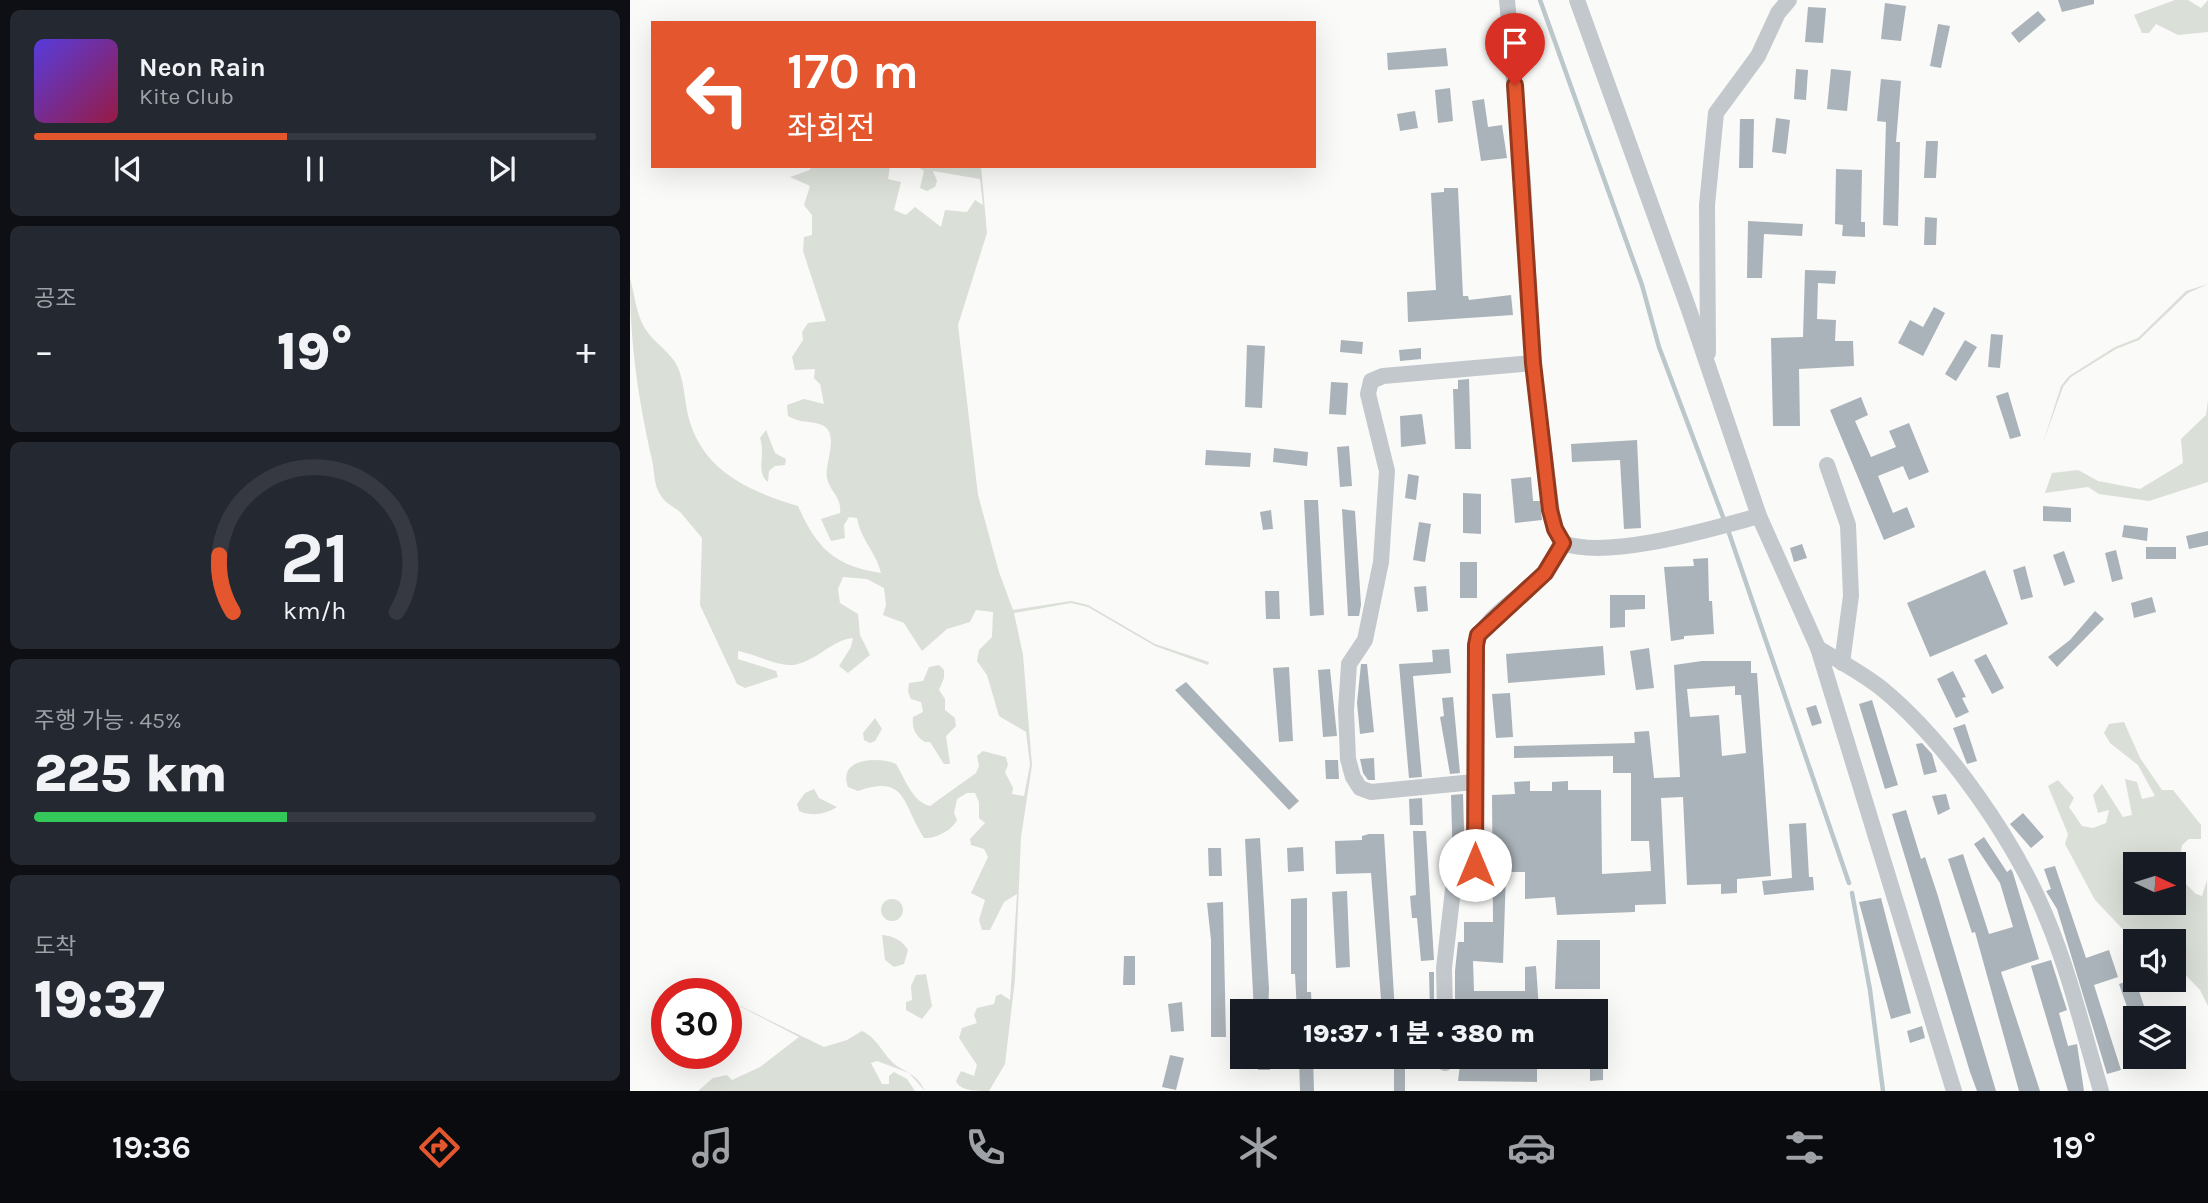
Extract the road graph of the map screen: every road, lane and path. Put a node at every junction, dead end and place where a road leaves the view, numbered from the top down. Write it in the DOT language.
graph roads {
  1 [pos="1507,0"];
  2 [pos="1577,0"];
  3 [pos="1789,0"];
  4 [pos="1533,363"];
  5 [pos="1709,367"];
  6 [pos="1827,465"];
  7 [pos="1759,516"];
  8 [pos="1563,543"];
  9 [pos="1818,648"];
  10 [pos="1842,663"];
  11 [pos="1474,782"];
  12 [pos="1445,999"];
  13 [pos="1954,1091"];
  14 [pos="2101,1091"];
  1 -- 4 [label="street"];
  2 -- 5 [label="street"];
  3 -- 5 [label="street"];
  4 -- 8 [label="street"];
  4 -- 11 [label="street"];
  5 -- 7 [label="street"];
  6 -- 10 [label="street"];
  7 -- 8 [label="street"];
  7 -- 9 [label="street"];
  8 -- 11 [label="street"];
  9 -- 10 [label="street"];
  9 -- 13 [label="street"];
  10 -- 14 [label="street"];
  11 -- 12 [label="street"];
}
